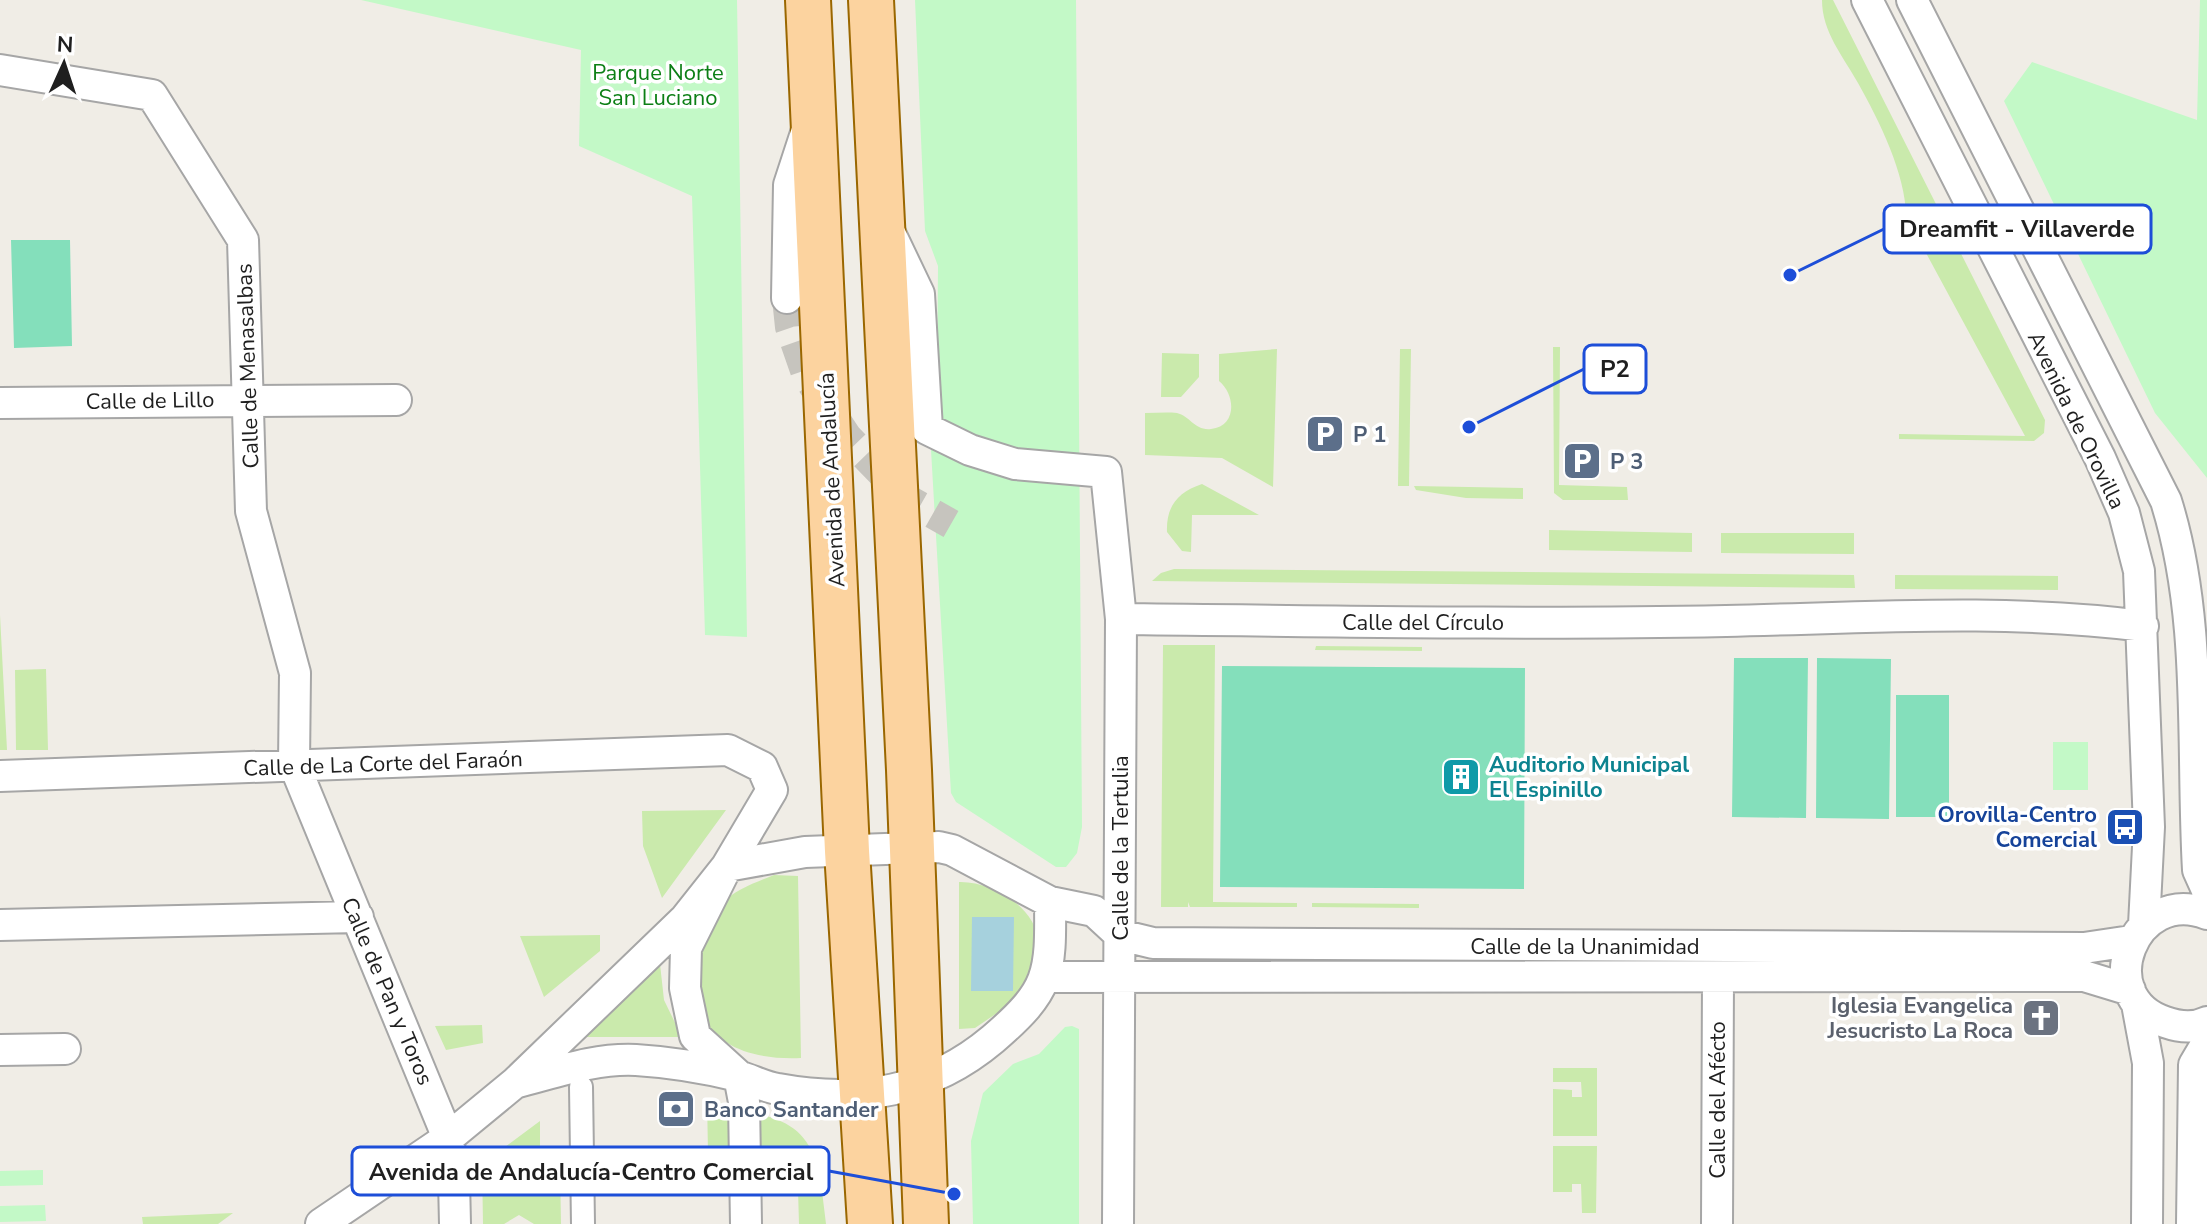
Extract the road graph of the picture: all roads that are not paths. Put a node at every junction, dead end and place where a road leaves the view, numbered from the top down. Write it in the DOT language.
graph roads {
  1 [pos="808,0"];
  2 [pos="871,0"];
  3 [pos="879,0"];
  4 [pos="1867,0"];
  5 [pos="1912,0"];
  6 [pos="875,49"];
  7 [pos="0,70"];
  8 [pos="815,109"];
  9 [pos="883,219"];
  10 [pos="787,298"];
  11 [pos="249,399"];
  12 [pos="396,400"];
  13 [pos="0,403"];
  14 [pos="1288,606"];
  15 [pos="1121,619"];
  16 [pos="1726,621"];
  17 [pos="2143,626"];
  18 [pos="294,764"];
  19 [pos="0,776"];
  20 [pos="912,848"];
  21 [pos="847,851"];
  22 [pos="727,866"];
  23 [pos="2207,890"];
  24 [pos="1050,902"];
  25 [pos="2207,914"];
  26 [pos="358,917"];
  27 [pos="0,925"];
  28 [pos="2138,933"];
  29 [pos="1120,935"];
  30 [pos="1047,977"];
  31 [pos="1119,977"];
  32 [pos="1718,977"];
  33 [pos="2134,997"];
  34 [pos="2207,1022"];
  35 [pos="2207,1043"];
  36 [pos="65,1049"];
  37 [pos="0,1050"];
  38 [pos="739,1076"];
  39 [pos="516,1082"];
  40 [pos="920,1085"];
  41 [pos="581,1087"];
  42 [pos="860,1095"];
  43 [pos="448,1138"];
  44 [pos="321,1224"];
  45 [pos="455,1224"];
  46 [pos="583,1224"];
  47 [pos="746,1224"];
  48 [pos="870,1224"];
  49 [pos="926,1224"];
  50 [pos="1118,1224"];
  51 [pos="1717,1224"];
  52 [pos="2147,1224"];
  53 [pos="2192,1224"];
  1 -- 8 [label="main road, Avenida de Andalucía"];
  2 -- 6 [label="main road"];
  3 -- 6 [label="main road"];
  4 -- 17 [label="street, Avenida de Orovilla"];
  5 -- 23 [label="street, Avenida de Orovilla"];
  6 -- 9 [label="main road"];
  7 -- 11 [label="street, Calle de Menasalbas"];
  8 -- 10 [label="street, Avenida de Andalucía"];
  8 -- 21 [label="main road, Avenida de Andalucía"];
  9 -- 15 [label="street, Calle de la Tertulia"];
  9 -- 20 [label="main road"];
  11 -- 12 [label="street, Calle de Lillo"];
  11 -- 13 [label="street, Calle de Lillo"];
  11 -- 18 [label="street, Calle de Menasalbas"];
  14 -- 16 [label="street, Calle del Círculo"];
  15 -- 16 [label="street, Calle del Círculo"];
  15 -- 29 [label="street, Calle de la Tertulia"];
  16 -- 17 [label="street, Calle del Círculo"];
  17 -- 28 [label="street, Avenida de Orovilla"];
  18 -- 19 [label="street, Calle de La Corte del Faraón"];
  18 -- 22 [label="street, Calle de La Corte del Faraón"];
  18 -- 26 [label="street, Calle de Pan y Toros"];
  20 -- 21 [label="street"];
  20 -- 24 [label="street, Calle de la Unanimidad"];
  20 -- 40 [label="main road"];
  21 -- 22 [label="street"];
  21 -- 42 [label="main road, Avenida de Andalucía"];
  22 -- 38 [label="street"];
  22 -- 39 [label="street"];
  24 -- 29 [label="street, Calle de la Unanimidad"];
  24 -- 30 [label="street"];
  25 -- 28 [label="street, Calle de la Unanimidad"];
  26 -- 27 [label="street"];
  26 -- 43 [label="street, Calle de Pan y Toros"];
  28 -- 29 [label="street, Calle de la Unanimidad"];
  28 -- 33 [label="street, Avenida de Orovilla"];
  29 -- 31 [label="street, Calle de la Tertulia"];
  30 -- 31 [label="street, Calle de la Unanimidad"];
  30 -- 40 [label="street"];
  31 -- 32 [label="street, Calle de la Unanimidad"];
  31 -- 50 [label="street, Calle de la Tertulia"];
  32 -- 33 [label="street, Calle de la Unanimidad"];
  32 -- 51 [label="street, Calle del Afécto"];
  33 -- 34 [label="street, Calle de la Unanimidad"];
  33 -- 52 [label="street"];
  35 -- 53 [label="street"];
  36 -- 37 [label="street"];
  38 -- 39 [label="street"];
  38 -- 42 [label="street"];
  38 -- 47 [label="street"];
  39 -- 43 [label="street"];
  40 -- 42 [label="street"];
  40 -- 49 [label="main road"];
  41 -- 46 [label="street"];
  42 -- 48 [label="main road, Avenida de Andalucía"];
  43 -- 44 [label="street"];
  43 -- 45 [label="street, Calle de Pan y Toros"];
}
